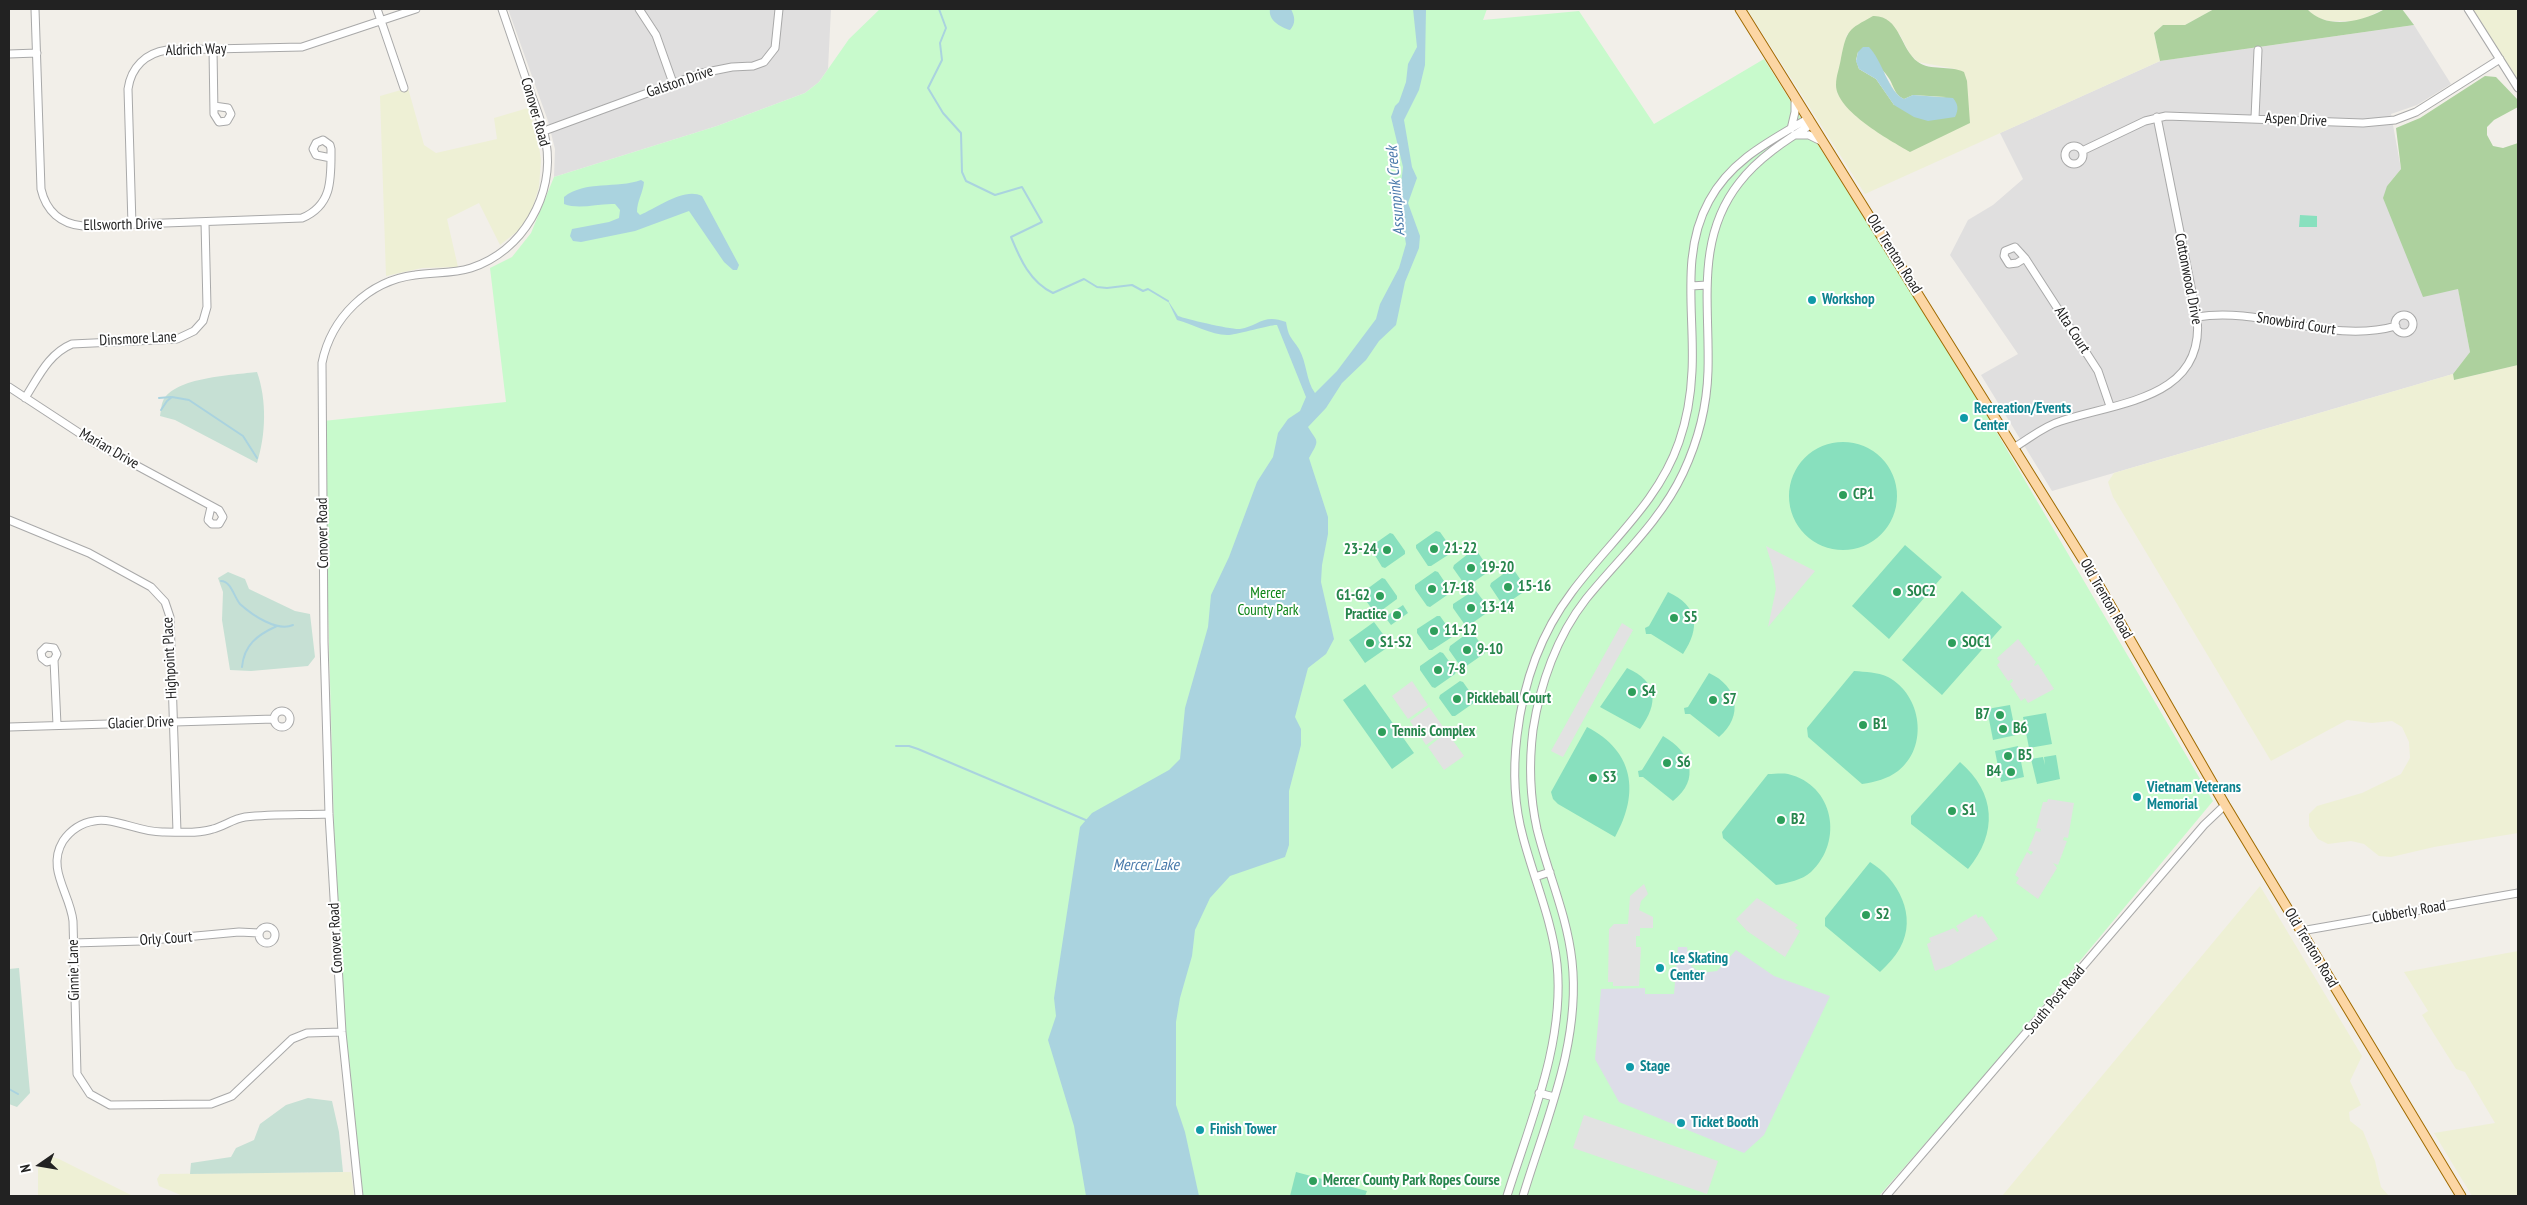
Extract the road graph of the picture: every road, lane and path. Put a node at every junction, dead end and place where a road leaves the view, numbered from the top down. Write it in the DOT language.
graph roads {
  1 [pos="35,9"];
  2 [pos="377,9"];
  3 [pos="416,9"];
  4 [pos="502,9"];
  5 [pos="639,9"];
  6 [pos="779,9"];
  7 [pos="1740,9"];
  8 [pos="2468,9"];
  9 [pos="381,21"];
  10 [pos="213,49"];
  11 [pos="2258,50"];
  12 [pos="37,53"];
  13 [pos="9,54"];
  14 [pos="2500,59"];
  15 [pos="673,83"];
  16 [pos="404,88"];
  17 [pos="2518,88"];
  18 [pos="1795,97"];
  19 [pos="214,106"];
  20 [pos="2157,117"];
  21 [pos="2255,118"];
  22 [pos="1810,121"];
  23 [pos="544,131"];
  24 [pos="1793,132"];
  25 [pos="1824,142"];
  26 [pos="2082,151"];
  27 [pos="331,158"];
  28 [pos="205,222"];
  29 [pos="132,225"];
  30 [pos="2025,258"];
  31 [pos="1691,286"];
  32 [pos="1707,286"];
  33 [pos="2197,317"];
  34 [pos="2396,326"];
  35 [pos="9,387"];
  36 [pos="25,398"];
  37 [pos="2110,406"];
  38 [pos="2015,447"];
  39 [pos="212,506"];
  40 [pos="9,520"];
  41 [pos="54,660"];
  42 [pos="274,719"];
  43 [pos="173,722"];
  44 [pos="57,726"];
  45 [pos="9,727"];
  46 [pos="2225,805"];
  47 [pos="329,814"];
  48 [pos="177,832"];
  49 [pos="1550,872"];
  50 [pos="1535,877"];
  51 [pos="2518,894"];
  52 [pos="2301,931"];
  53 [pos="259,934"];
  54 [pos="73,943"];
  55 [pos="342,1032"];
  56 [pos="1538,1093"];
  57 [pos="1554,1097"];
  58 [pos="359,1196"];
  59 [pos="1507,1196"];
  60 [pos="1524,1196"];
  61 [pos="1886,1196"];
  62 [pos="2462,1196"];
  1 -- 12 [label="street, Ellsworth Drive"];
  2 -- 9 [label="street"];
  3 -- 9 [label="street, Aldrich Way"];
  4 -- 23 [label="street, Conover Road"];
  5 -- 15 [label="street"];
  6 -- 15 [label="street, Galston Drive"];
  7 -- 18 [label="main road, Old Trenton Road"];
  8 -- 14 [label="street"];
  9 -- 10 [label="street, Aldrich Way"];
  9 -- 16 [label="street"];
  10 -- 19 [label="street"];
  10 -- 29 [label="street, Aldrich Way"];
  11 -- 21 [label="street"];
  12 -- 13 [label="street"];
  12 -- 29 [label="street, Ellsworth Drive"];
  14 -- 17 [label="street"];
  14 -- 21 [label="street, Aspen Drive"];
  15 -- 23 [label="street, Galston Drive"];
  18 -- 22 [label="main road, Old Trenton Road"];
  18 -- 24 [label="street"];
  20 -- 21 [label="street, Aspen Drive"];
  20 -- 26 [label="street, Aspen Drive"];
  20 -- 33 [label="street, Cottonwood Drive"];
  22 -- 24 [label="street"];
  22 -- 25 [label="main road, Old Trenton Road"];
  23 -- 47 [label="street, Conover Road"];
  24 -- 25 [label="street"];
  24 -- 31 [label="street"];
  24 -- 32 [label="street"];
  25 -- 38 [label="main road, Old Trenton Road"];
  27 -- 28 [label="street, Ellsworth Drive"];
  28 -- 29 [label="street, Ellsworth Drive"];
  28 -- 36 [label="street, Dinsmore Lane"];
  30 -- 37 [label="street, Alta Court"];
  31 -- 32 [label="street"];
  31 -- 50 [label="street"];
  32 -- 49 [label="street"];
  33 -- 34 [label="street, Snowbird Court"];
  33 -- 37 [label="street, Cottonwood Drive"];
  35 -- 36 [label="street, Marian Drive"];
  36 -- 39 [label="street, Marian Drive"];
  37 -- 38 [label="street, Cottonwood Drive"];
  38 -- 46 [label="main road, Old Trenton Road"];
  40 -- 43 [label="street, Highpoint Place"];
  41 -- 44 [label="street"];
  42 -- 43 [label="street, Glacier Drive"];
  43 -- 44 [label="street, Glacier Drive"];
  43 -- 48 [label="street, Highpoint Place"];
  44 -- 45 [label="street, Glacier Drive"];
  46 -- 52 [label="main road, Old Trenton Road"];
  46 -- 61 [label="street, South Post Road"];
  47 -- 48 [label="street, Ginnie Lane"];
  47 -- 55 [label="street, Conover Road"];
  48 -- 54 [label="street, Ginnie Lane"];
  49 -- 50 [label="street"];
  49 -- 57 [label="street"];
  50 -- 56 [label="street"];
  51 -- 52 [label="street, Cubberly Road"];
  52 -- 62 [label="main road, Old Trenton Road"];
  53 -- 54 [label="street, Orly Court"];
  54 -- 55 [label="street, Ginnie Lane"];
  55 -- 58 [label="street, Conover Road"];
  56 -- 57 [label="street"];
  56 -- 59 [label="street"];
  57 -- 60 [label="street"];
}
